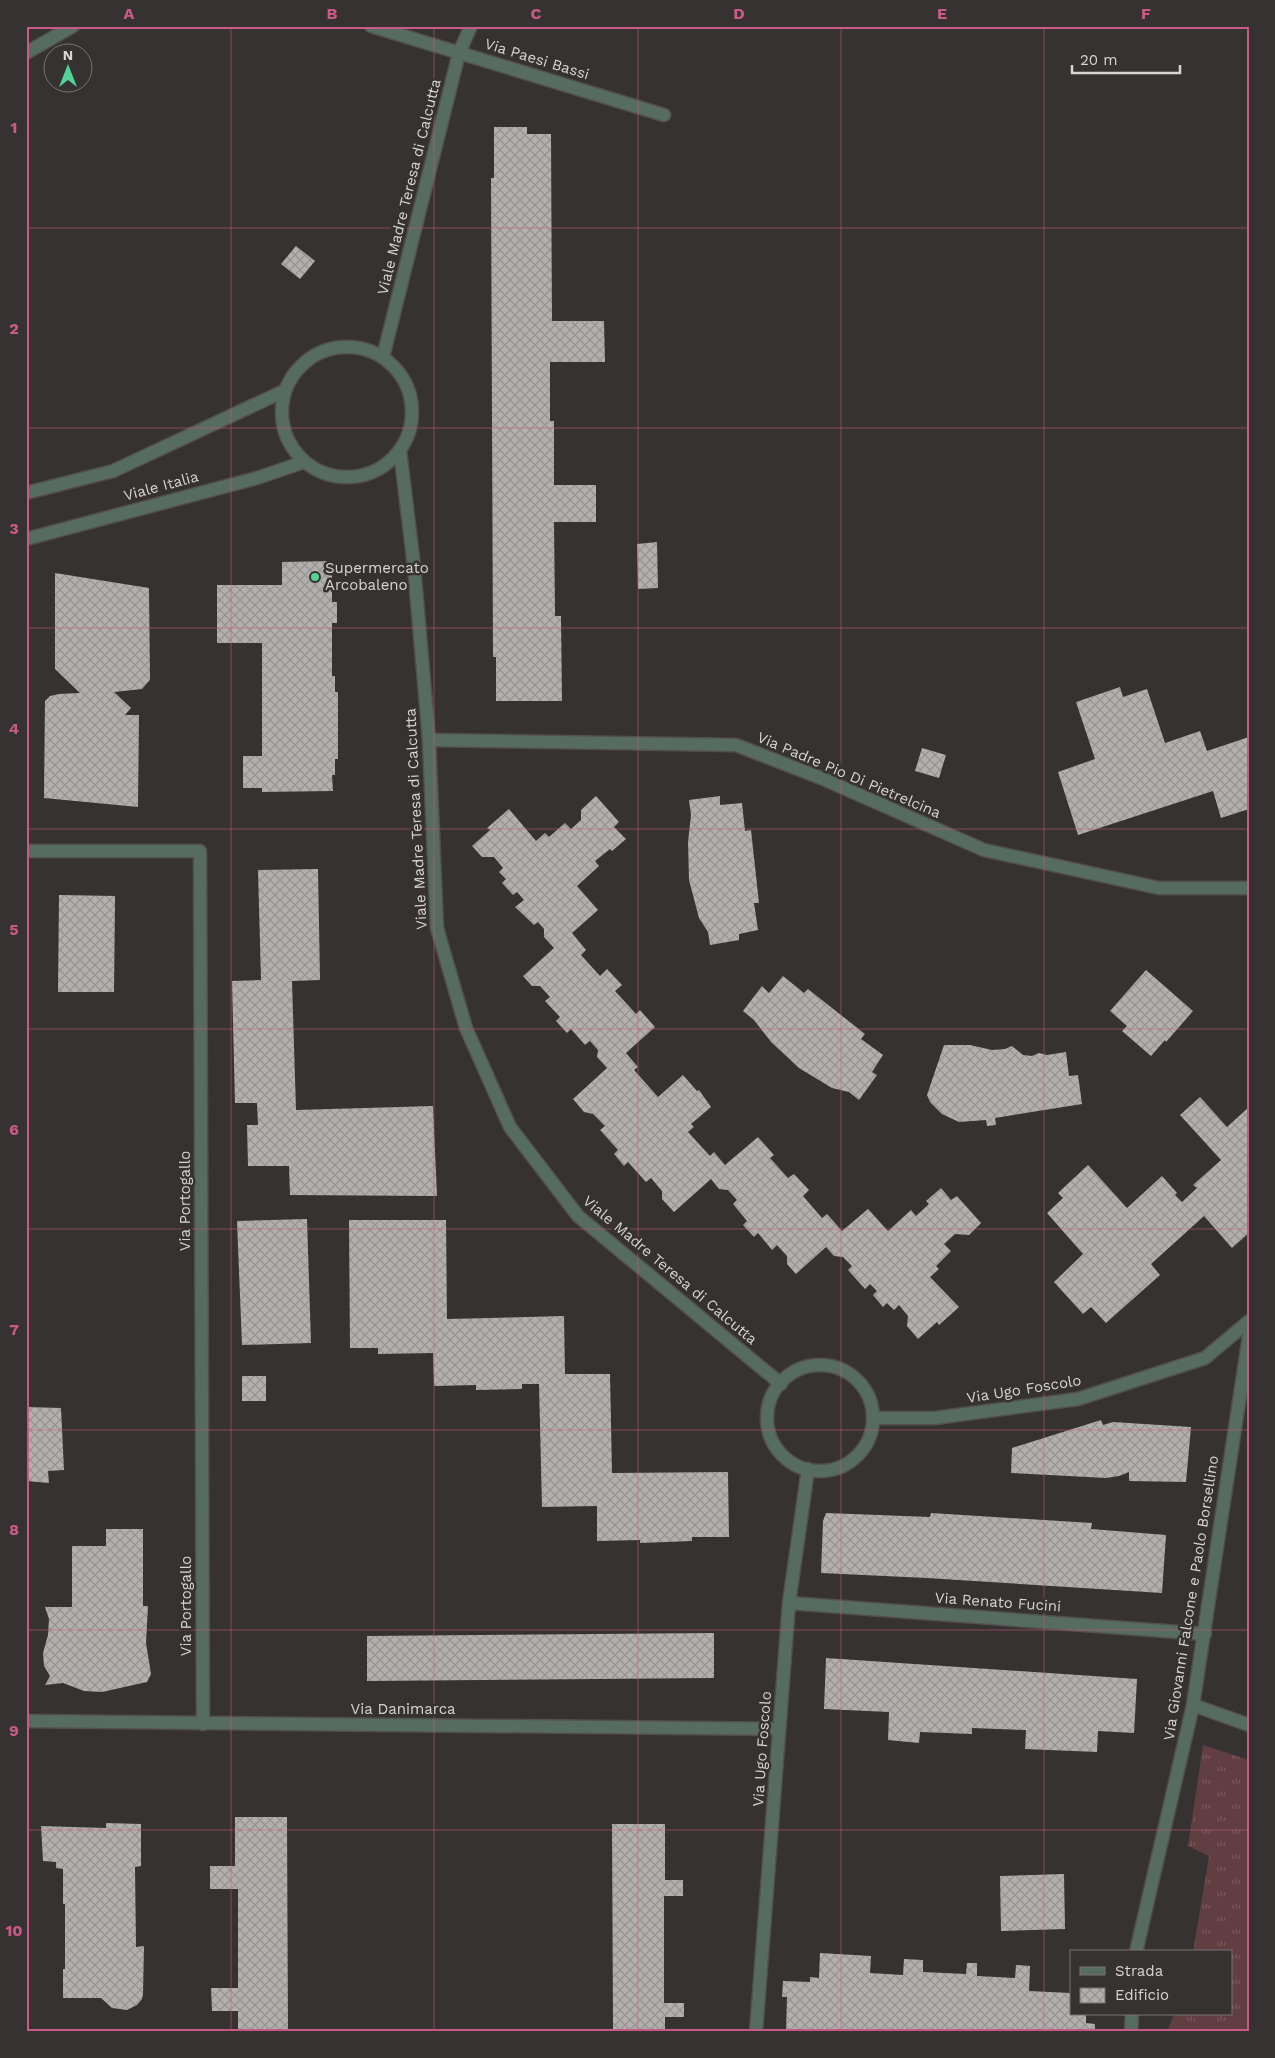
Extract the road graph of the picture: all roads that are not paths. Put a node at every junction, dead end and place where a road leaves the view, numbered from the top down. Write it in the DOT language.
graph roads {
  1 [pos="73,26"];
  2 [pos="371,26"];
  3 [pos="471,26"];
  4 [pos="459,53"];
  5 [pos="26,54"];
  6 [pos="664,115"];
  7 [pos="383,357"];
  8 [pos="284,391"];
  9 [pos="400,451"];
  10 [pos="304,462"];
  11 [pos="26,493"];
  12 [pos="26,539"];
  13 [pos="429,740"];
  14 [pos="26,851"];
  15 [pos="1249,888"];
  16 [pos="1249,1321"];
  17 [pos="1249,1336"];
  18 [pos="781,1384"];
  19 [pos="874,1418"];
  20 [pos="808,1469"];
  21 [pos="789,1603"];
  22 [pos="1205,1634"];
  23 [pos="1193,1705"];
  24 [pos="26,1721"];
  25 [pos="203,1724"];
  26 [pos="1249,1724"];
  27 [pos="779,1728"];
  28 [pos="1136,1950"];
  29 [pos="1132,2016"];
  30 [pos="756,2032"];
  31 [pos="1131,2032"];
  1 -- 5 [label="street"];
  2 -- 4 [label="street, Via Paesi Bassi"];
  3 -- 4 [label="street, Viale Madre Teresa di Calcutta"];
  4 -- 6 [label="street, Via Paesi Bassi"];
  4 -- 7 [label="street, Viale Madre Teresa di Calcutta"];
  7 -- 8 [label="street"];
  7 -- 9 [label="street"];
  8 -- 10 [label="street"];
  8 -- 11 [label="street, Viale Italia"];
  9 -- 10 [label="street"];
  9 -- 13 [label="street, Viale Madre Teresa di Calcutta"];
  10 -- 12 [label="street, Viale Italia"];
  13 -- 15 [label="street, Via Padre Pio Di Pietrelcina"];
  13 -- 18 [label="street, Viale Madre Teresa di Calcutta"];
  14 -- 25 [label="street, Via Portogallo"];
  16 -- 19 [label="street, Via Ugo Foscolo"];
  17 -- 22 [label="street, Via Giovanni Falcone e Paolo Borsellino"];
  18 -- 19 [label="street"];
  18 -- 20 [label="street"];
  19 -- 20 [label="street"];
  20 -- 21 [label="street, Via Ugo Foscolo"];
  21 -- 22 [label="street, Via Renato Fucini"];
  21 -- 27 [label="street, Via Ugo Foscolo"];
  22 -- 23 [label="street, Via Giovanni Falcone e Paolo Borsellino"];
  23 -- 26 [label="street"];
  23 -- 28 [label="street, Via Giovanni Falcone e Paolo Borsellino"];
  24 -- 25 [label="street, Via Danimarca"];
  25 -- 27 [label="street, Via Danimarca"];
  27 -- 30 [label="street, Via Ugo Foscolo"];
  29 -- 31 [label="street"];
}
